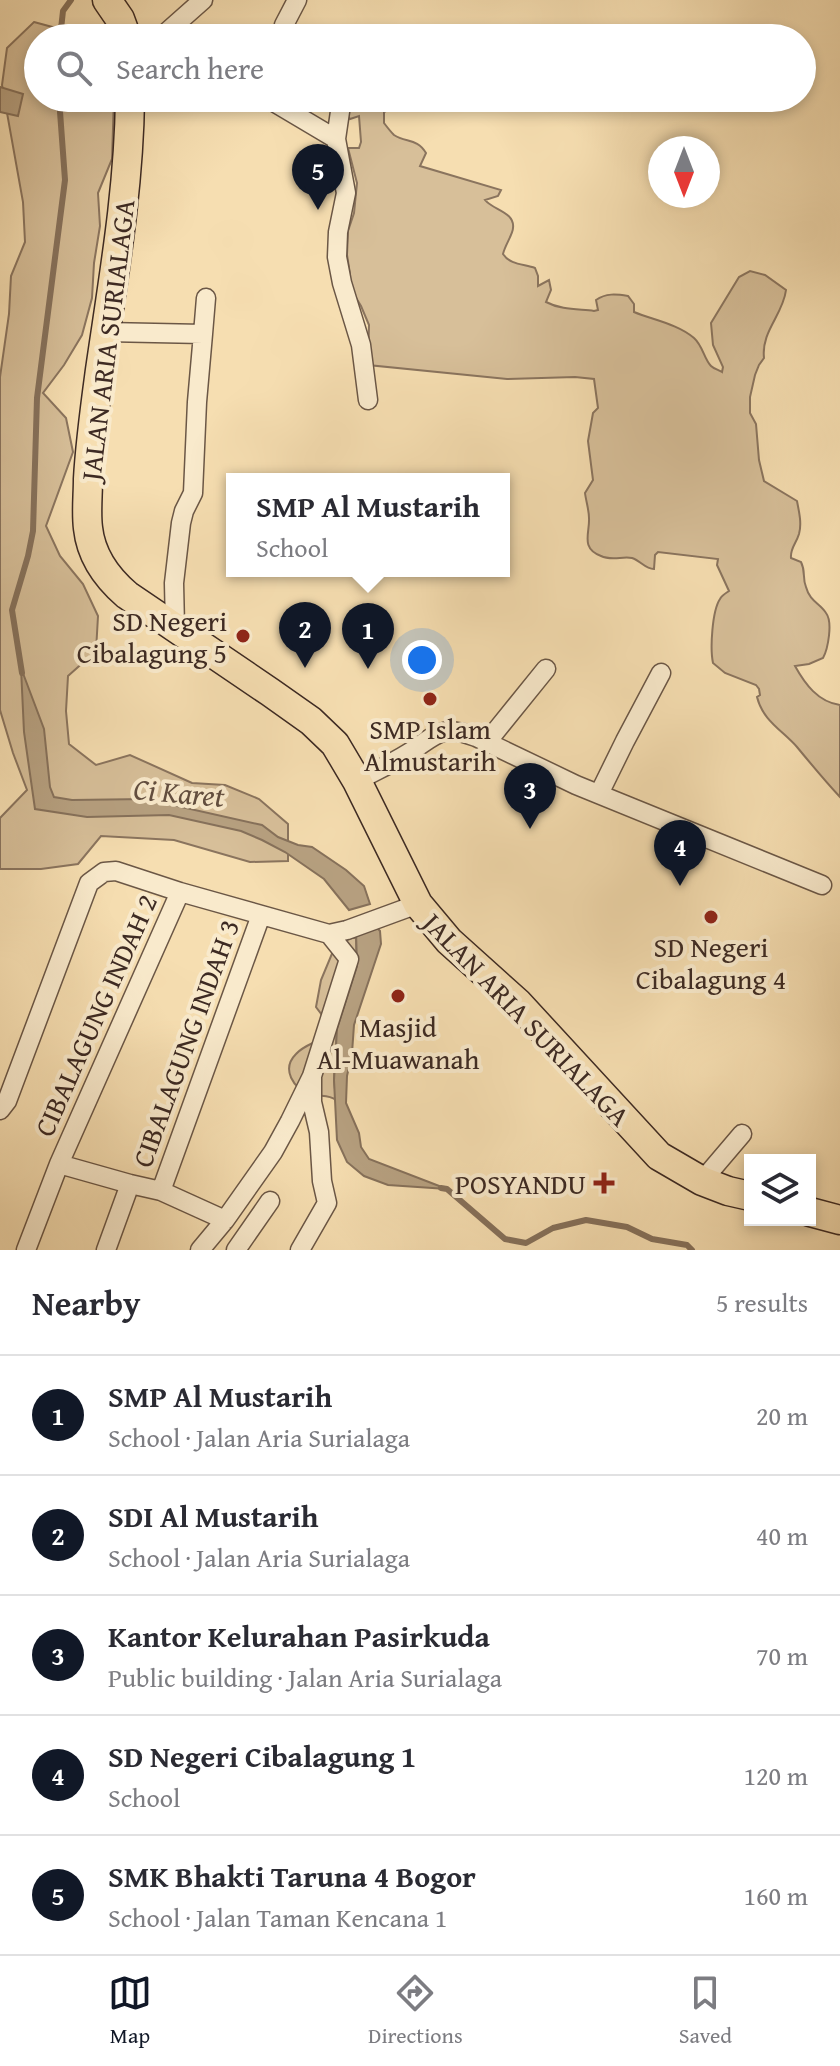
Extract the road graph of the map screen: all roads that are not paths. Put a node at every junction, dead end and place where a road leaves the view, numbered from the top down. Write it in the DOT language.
graph roads {
  1 [pos="107,0"];
  2 [pos="203,0"];
  3 [pos="297,0"];
  4 [pos="122,24"];
  5 [pos="176,24"];
  6 [pos="285,24"];
  7 [pos="129,112"];
  8 [pos="291,112"];
  9 [pos="340,112"];
  10 [pos="336,139"];
  11 [pos="206,298"];
  12 [pos="106,332"];
  13 [pos="203,334"];
  14 [pos="368,400"];
  15 [pos="175,627"];
  16 [pos="546,669"];
  17 [pos="661,673"];
  18 [pos="487,742"];
  19 [pos="357,781"];
  20 [pos="599,794"];
  21 [pos="822,885"];
  22 [pos="180,892"];
  23 [pos="418,904"];
  24 [pos="261,915"];
  25 [pos="338,932"];
  26 [pos="312,1076"];
  27 [pos="0,1110"];
  28 [pos="742,1134"];
  29 [pos="59,1164"];
  30 [pos="702,1181"];
  31 [pos="130,1184"];
  32 [pos="161,1191"];
  33 [pos="744,1195"];
  34 [pos="270,1201"];
  35 [pos="816,1214"];
  36 [pos="225,1220"];
  37 [pos="840,1220"];
  38 [pos="26,1250"];
  39 [pos="106,1250"];
  40 [pos="200,1250"];
  41 [pos="236,1250"];
  42 [pos="300,1250"];
  1 -- 4 [label="main road"];
  2 -- 5 [label="street"];
  3 -- 6 [label="street"];
  7 -- 12 [label="main road, JALAN ARIA SURIALAGA"];
  8 -- 10 [label="street"];
  9 -- 10 [label="street"];
  10 -- 14 [label="street"];
  11 -- 13 [label="street"];
  12 -- 13 [label="street"];
  12 -- 15 [label="main road, JALAN ARIA SURIALAGA"];
  13 -- 15 [label="street"];
  15 -- 19 [label="main road, JALAN ARIA SURIALAGA"];
  16 -- 18 [label="street"];
  17 -- 20 [label="street"];
  18 -- 19 [label="street"];
  18 -- 20 [label="street"];
  19 -- 23 [label="main road, JALAN ARIA SURIALAGA"];
  20 -- 21 [label="street"];
  22 -- 24 [label="street"];
  22 -- 27 [label="street"];
  22 -- 29 [label="street, CIBALAGUNG INDAH 2"];
  23 -- 25 [label="street"];
  23 -- 30 [label="main road, JALAN ARIA SURIALAGA"];
  24 -- 25 [label="street"];
  24 -- 32 [label="street, CIBALAGUNG INDAH 3"];
  25 -- 26 [label="street"];
  26 -- 36 [label="street"];
  26 -- 42 [label="street"];
  28 -- 30 [label="street"];
  29 -- 31 [label="street, CIBALAGUNG INDAH 3"];
  29 -- 38 [label="street, CIBALAGUNG INDAH 2"];
  30 -- 33 [label="main road, JALAN ARIA SURIALAGA"];
  31 -- 32 [label="street, CIBALAGUNG INDAH 3"];
  31 -- 39 [label="street"];
  32 -- 36 [label="street, CIBALAGUNG INDAH 3"];
  34 -- 41 [label="street"];
  35 -- 37 [label="main road"];
  36 -- 40 [label="street"];
}
